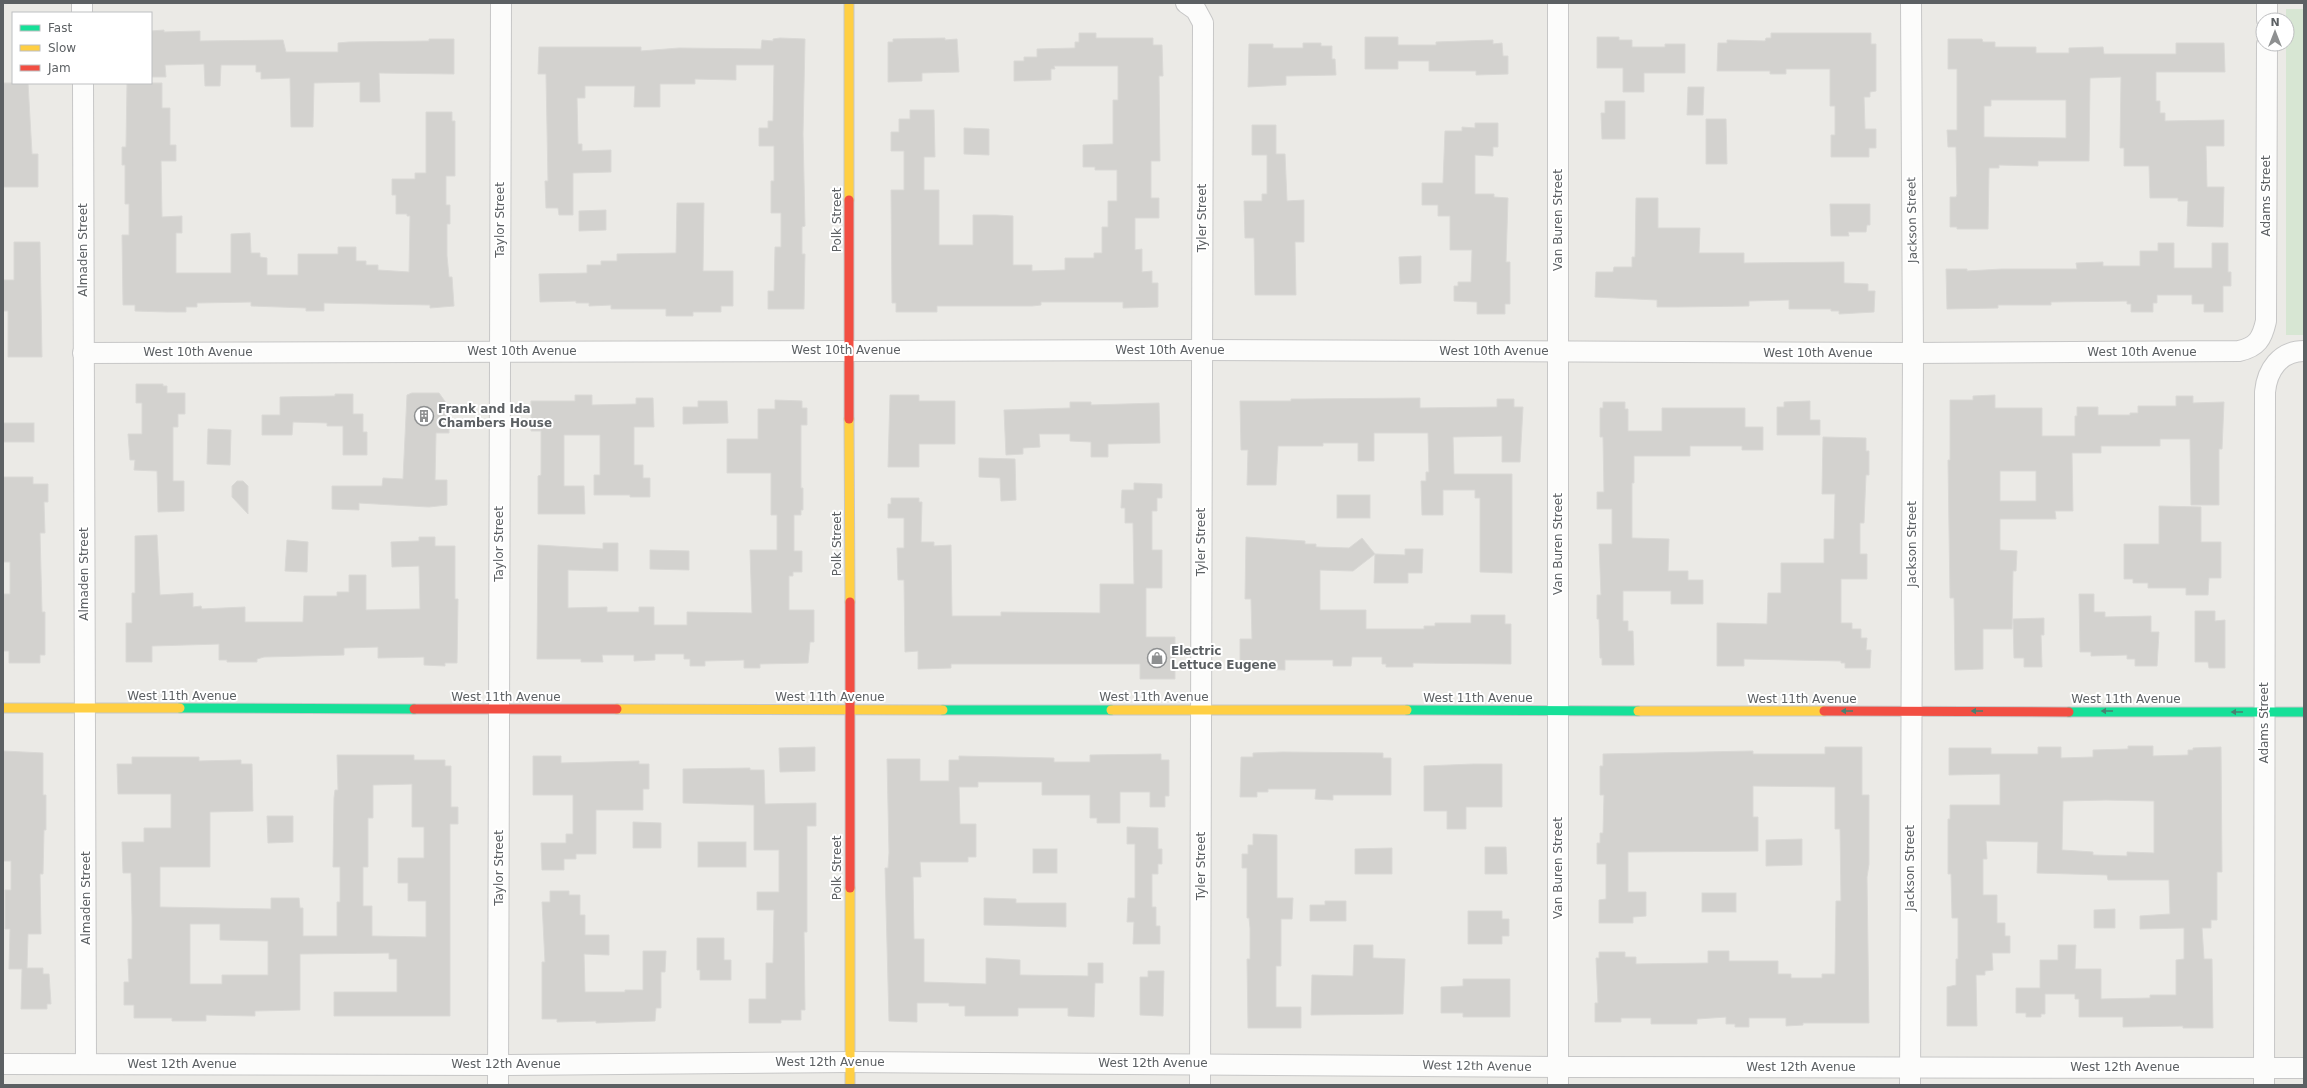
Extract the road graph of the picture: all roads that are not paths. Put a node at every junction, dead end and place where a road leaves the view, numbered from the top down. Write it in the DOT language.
graph roads {
  1 [pos="501,3"];
  2 [pos="849,3"];
  3 [pos="1188,3"];
  4 [pos="1558,3"];
  5 [pos="1911,3"];
  6 [pos="2267,52"];
  7 [pos="82,84"];
  8 [pos="2255,345"];
  9 [pos="849,350"];
  10 [pos="1202,350"];
  11 [pos="500,351"];
  12 [pos="2304,351"];
  13 [pos="1558,352"];
  14 [pos="83,353"];
  15 [pos="1913,353"];
  16 [pos="3,708"];
  17 [pos="85,708"];
  18 [pos="499,708"];
  19 [pos="849,709"];
  20 [pos="1202,710"];
  21 [pos="1557,710"];
  22 [pos="1911,711"];
  23 [pos="2264,712"];
  24 [pos="2304,712"];
  25 [pos="850,1062"];
  26 [pos="1199,1063"];
  27 [pos="3,1064"];
  28 [pos="86,1064"];
  29 [pos="498,1065"];
  30 [pos="2304,1068"];
  31 [pos="1558,1076"];
  32 [pos="1910,1076"];
  33 [pos="2264,1076"];
  34 [pos="498,1085"];
  35 [pos="850,1085"];
  36 [pos="1200,1085"];
  1 -- 11 [label="street, Taylor Street"];
  2 -- 9 [label="main road, Polk Street"];
  3 -- 10 [label="street, Tyler Street"];
  4 -- 13 [label="street, Van Buren Street"];
  5 -- 15 [label="street, Jackson Street"];
  6 -- 8 [label="street, Adams Street"];
  7 -- 14 [label="street, Almaden Street"];
  8 -- 15 [label="street, West 10th Avenue"];
  9 -- 10 [label="street, West 10th Avenue"];
  9 -- 11 [label="street, West 10th Avenue"];
  9 -- 19 [label="main road, Polk Street"];
  10 -- 13 [label="street, West 10th Avenue"];
  10 -- 20 [label="street, Tyler Street"];
  11 -- 14 [label="street, West 10th Avenue"];
  11 -- 18 [label="street, Taylor Street"];
  12 -- 23 [label="street, Adams Street"];
  13 -- 15 [label="street, West 10th Avenue"];
  13 -- 21 [label="street, Van Buren Street"];
  14 -- 17 [label="street, Almaden Street"];
  15 -- 22 [label="street, Jackson Street"];
  16 -- 17 [label="main road, West 11th Avenue"];
  17 -- 18 [label="main road, West 11th Avenue"];
  17 -- 28 [label="street, Almaden Street"];
  18 -- 19 [label="main road, West 11th Avenue"];
  18 -- 29 [label="street, Taylor Street"];
  19 -- 20 [label="main road, West 11th Avenue"];
  19 -- 25 [label="main road, Polk Street"];
  20 -- 21 [label="main road, West 11th Avenue"];
  20 -- 26 [label="street, Tyler Street"];
  22 -- 21 [label="main road, West 11th Avenue, one-way"];
  21 -- 31 [label="street, Van Buren Street"];
  23 -- 22 [label="main road, West 11th Avenue, one-way"];
  22 -- 32 [label="street, Jackson Street"];
  23 -- 24 [label="main road, West 11th Avenue"];
  23 -- 33 [label="street, Adams Street"];
  25 -- 26 [label="street, West 12th Avenue"];
  25 -- 29 [label="street, West 12th Avenue"];
  25 -- 35 [label="main road, Polk Street"];
  26 -- 31 [label="street, West 12th Avenue"];
  26 -- 36 [label="street, Tyler Street"];
  27 -- 28 [label="street, West 12th Avenue"];
  28 -- 29 [label="street, West 12th Avenue"];
  29 -- 34 [label="street, Taylor Street"];
  30 -- 33 [label="street, West 12th Avenue"];
  31 -- 32 [label="street, West 12th Avenue"];
  32 -- 33 [label="street, West 12th Avenue"];
}
